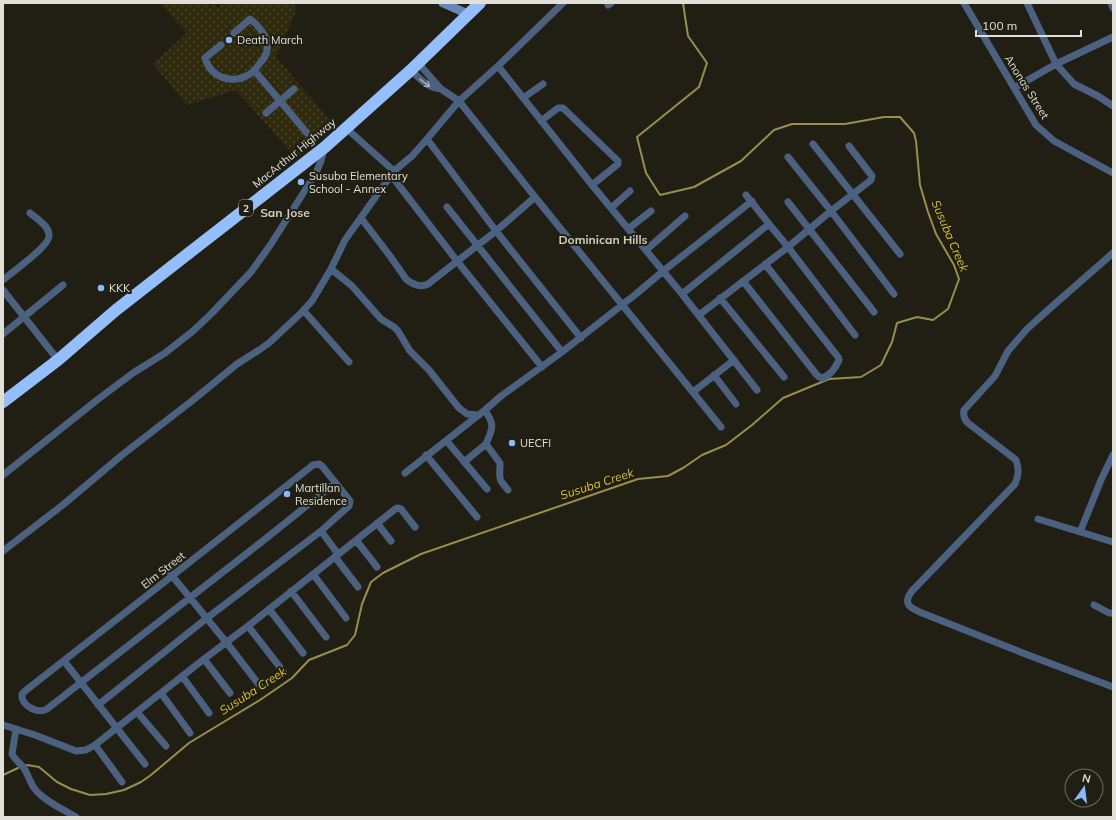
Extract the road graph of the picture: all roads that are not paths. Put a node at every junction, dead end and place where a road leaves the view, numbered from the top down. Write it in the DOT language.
graph roads {
  1 [pos="443,3"];
  2 [pos="480,3"];
  3 [pos="563,3"];
  4 [pos="964,3"];
  5 [pos="1027,3"];
  6 [pos="1111,3"];
  7 [pos="1113,8"];
  8 [pos="468,14"];
  9 [pos="234,33"];
  10 [pos="1113,37"];
  11 [pos="221,45"];
  12 [pos="1056,64"];
  13 [pos="498,66"];
  14 [pos="414,67"];
  15 [pos="254,70"];
  16 [pos="543,84"];
  17 [pos="1014,88"];
  18 [pos="294,89"];
  19 [pos="524,98"];
  20 [pos="280,101"];
  21 [pos="459,101"];
  22 [pos="1113,106"];
  23 [pos="266,113"];
  24 [pos="541,121"];
  25 [pos="346,128"];
  26 [pos="307,133"];
  27 [pos="427,139"];
  28 [pos="813,144"];
  29 [pos="849,146"];
  30 [pos="325,147"];
  31 [pos="788,157"];
  32 [pos="392,173"];
  33 [pos="1113,173"];
  34 [pos="592,185"];
  35 [pos="630,191"];
  36 [pos="853,194"];
  37 [pos="746,195"];
  38 [pos="535,197"];
  39 [pos="752,202"];
  40 [pos="788,202"];
  41 [pos="447,208"];
  42 [pos="611,208"];
  43 [pos="651,211"];
  44 [pos="831,211"];
  45 [pos="30,213"];
  46 [pos="685,216"];
  47 [pos="361,218"];
  48 [pos="769,224"];
  49 [pos="628,229"];
  50 [pos="809,229"];
  51 [pos="496,231"];
  52 [pos="477,245"];
  53 [pos="788,247"];
  54 [pos="646,250"];
  55 [pos="1113,253"];
  56 [pos="900,254"];
  57 [pos="457,261"];
  58 [pos="765,264"];
  59 [pos="331,269"];
  60 [pos="662,272"];
  61 [pos="3,280"];
  62 [pos="743,281"];
  63 [pos="62,285"];
  64 [pos="3,290"];
  65 [pos="682,294"];
  66 [pos="894,294"];
  67 [pos="720,298"];
  68 [pos="622,305"];
  69 [pos="304,311"];
  70 [pos="874,312"];
  71 [pos="699,315"];
  72 [pos="24,316"];
  73 [pos="3,334"];
  74 [pos="855,334"];
  75 [pos="581,338"];
  76 [pos="562,352"];
  77 [pos="58,360"];
  78 [pos="734,360"];
  79 [pos="349,362"];
  80 [pos="542,367"];
  81 [pos="714,375"];
  82 [pos="784,377"];
  83 [pos="757,390"];
  84 [pos="693,392"];
  85 [pos="3,402"];
  86 [pos="736,404"];
  87 [pos="485,410"];
  88 [pos="478,415"];
  89 [pos="721,427"];
  90 [pos="486,444"];
  91 [pos="450,445"];
  92 [pos="426,455"];
  93 [pos="1113,455"];
  94 [pos="464,462"];
  95 [pos="405,473"];
  96 [pos="3,475"];
  97 [pos="335,483"];
  98 [pos="487,489"];
  99 [pos="508,490"];
  100 [pos="477,517"];
  101 [pos="1038,519"];
  102 [pos="378,523"];
  103 [pos="415,527"];
  104 [pos="321,531"];
  105 [pos="1080,532"];
  106 [pos="356,540"];
  107 [pos="391,541"];
  108 [pos="1113,542"];
  109 [pos="3,551"];
  110 [pos="336,555"];
  111 [pos="165,567"];
  112 [pos="377,567"];
  113 [pos="313,574"];
  114 [pos="172,576"];
  115 [pos="358,587"];
  116 [pos="291,591"];
  117 [pos="189,597"];
  118 [pos="1094,605"];
  119 [pos="269,609"];
  120 [pos="1113,613"];
  121 [pos="207,618"];
  122 [pos="346,618"];
  123 [pos="248,626"];
  124 [pos="326,637"];
  125 [pos="226,642"];
  126 [pos="303,654"];
  127 [pos="204,659"];
  128 [pos="64,661"];
  129 [pos="283,671"];
  130 [pos="182,676"];
  131 [pos="81,682"];
  132 [pos="260,686"];
  133 [pos="1113,687"];
  134 [pos="160,693"];
  135 [pos="230,693"];
  136 [pos="98,705"];
  137 [pos="137,712"];
  138 [pos="209,713"];
  139 [pos="3,725"];
  140 [pos="116,728"];
  141 [pos="16,729"];
  142 [pos="190,732"];
  143 [pos="95,744"];
  144 [pos="166,746"];
  145 [pos="145,764"];
  146 [pos="122,782"];
  147 [pos="76,817"];
  1 -- 8 [label="street"];
  2 -- 8 [label="highway, MacArthur Highway / 2"];
  3 -- 13 [label="street"];
  4 -- 17 [label="street, Anonas Street"];
  5 -- 12 [label="street"];
  6 -- 7 [label="street"];
  8 -- 14 [label="highway, MacArthur Highway / 2"];
  9 -- 15 [label="street"];
  10 -- 12 [label="street"];
  11 -- 15 [label="street"];
  12 -- 17 [label="street"];
  12 -- 22 [label="street"];
  13 -- 19 [label="street"];
  13 -- 21 [label="street"];
  14 -- 21 [label="street"];
  14 -- 25 [label="highway, MacArthur Highway / 2"];
  15 -- 20 [label="street"];
  16 -- 19 [label="street"];
  17 -- 33 [label="street, Anonas Street"];
  18 -- 20 [label="street"];
  19 -- 24 [label="street"];
  20 -- 23 [label="street"];
  20 -- 26 [label="street"];
  21 -- 27 [label="street"];
  21 -- 38 [label="street"];
  24 -- 34 [label="street"];
  24 -- 34 [label="street"];
  25 -- 30 [label="highway, MacArthur Highway / 2"];
  25 -- 32 [label="street"];
  27 -- 32 [label="street"];
  27 -- 51 [label="street"];
  28 -- 36 [label="street"];
  29 -- 36 [label="street"];
  30 -- 77 [label="highway, MacArthur Highway / 2"];
  30 -- 96 [label="street"];
  31 -- 44 [label="street"];
  32 -- 47 [label="street"];
  32 -- 57 [label="street"];
  34 -- 42 [label="street"];
  35 -- 42 [label="street"];
  36 -- 44 [label="street"];
  36 -- 56 [label="street"];
  37 -- 39 [label="street"];
  38 -- 51 [label="street"];
  38 -- 68 [label="street"];
  39 -- 48 [label="street"];
  39 -- 60 [label="street"];
  40 -- 50 [label="street"];
  41 -- 52 [label="street"];
  42 -- 49 [label="street"];
  43 -- 49 [label="street"];
  44 -- 50 [label="street"];
  44 -- 66 [label="street"];
  45 -- 61 [label="street"];
  46 -- 54 [label="street"];
  47 -- 57 [label="street"];
  47 -- 59 [label="street"];
  48 -- 53 [label="street"];
  48 -- 65 [label="street"];
  49 -- 54 [label="street"];
  50 -- 53 [label="street"];
  50 -- 70 [label="street"];
  51 -- 52 [label="street"];
  51 -- 75 [label="street"];
  52 -- 57 [label="street"];
  52 -- 76 [label="street"];
  53 -- 58 [label="street"];
  53 -- 74 [label="street"];
  54 -- 60 [label="street"];
  55 -- 133 [label="street"];
  57 -- 80 [label="street"];
  58 -- 62 [label="street"];
  58 -- 62 [label="street"];
  59 -- 69 [label="street"];
  59 -- 88 [label="street"];
  60 -- 65 [label="street"];
  60 -- 68 [label="street"];
  62 -- 67 [label="street"];
  63 -- 72 [label="street"];
  64 -- 72 [label="street"];
  65 -- 71 [label="street"];
  67 -- 71 [label="street"];
  67 -- 82 [label="street"];
  68 -- 75 [label="street"];
  68 -- 84 [label="street"];
  69 -- 79 [label="street"];
  69 -- 109 [label="street"];
  71 -- 78 [label="street"];
  72 -- 73 [label="street"];
  72 -- 77 [label="street"];
  75 -- 76 [label="street"];
  76 -- 80 [label="street"];
  77 -- 85 [label="highway, MacArthur Highway / 2"];
  78 -- 81 [label="street"];
  78 -- 83 [label="street"];
  80 -- 87 [label="street"];
  81 -- 84 [label="street"];
  81 -- 86 [label="street"];
  84 -- 89 [label="street"];
  87 -- 88 [label="street"];
  87 -- 90 [label="street"];
  88 -- 92 [label="street"];
  90 -- 94 [label="street"];
  90 -- 99 [label="street"];
  91 -- 94 [label="street"];
  92 -- 95 [label="street"];
  92 -- 100 [label="street"];
  93 -- 105 [label="street"];
  94 -- 98 [label="street"];
  97 -- 104 [label="street"];
  97 -- 114 [label="street, Elm Street"];
  97 -- 117 [label="street"];
  101 -- 105 [label="street"];
  102 -- 103 [label="street"];
  102 -- 106 [label="street"];
  102 -- 107 [label="street"];
  104 -- 110 [label="street"];
  104 -- 121 [label="street"];
  105 -- 108 [label="street"];
  106 -- 110 [label="street"];
  106 -- 112 [label="street"];
  110 -- 113 [label="street"];
  110 -- 115 [label="street"];
  111 -- 114 [label="street"];
  113 -- 116 [label="street"];
  113 -- 122 [label="street"];
  114 -- 117 [label="street"];
  114 -- 128 [label="street, Elm Street"];
  116 -- 119 [label="street"];
  116 -- 124 [label="street"];
  117 -- 121 [label="street"];
  117 -- 131 [label="street"];
  118 -- 120 [label="street"];
  119 -- 123 [label="street"];
  119 -- 126 [label="street"];
  121 -- 125 [label="street"];
  121 -- 136 [label="street"];
  123 -- 125 [label="street"];
  123 -- 129 [label="street"];
  125 -- 127 [label="street"];
  125 -- 132 [label="street"];
  127 -- 130 [label="street"];
  127 -- 135 [label="street"];
  128 -- 131 [label="street"];
  128 -- 131 [label="street, Elm Street"];
  130 -- 134 [label="street"];
  130 -- 138 [label="street"];
  131 -- 136 [label="street"];
  134 -- 137 [label="street"];
  134 -- 142 [label="street"];
  136 -- 140 [label="street"];
  137 -- 140 [label="street"];
  137 -- 144 [label="street"];
  139 -- 141 [label="street"];
  140 -- 143 [label="street"];
  140 -- 145 [label="street"];
  141 -- 143 [label="street"];
  141 -- 147 [label="street"];
  143 -- 146 [label="street"];
}
